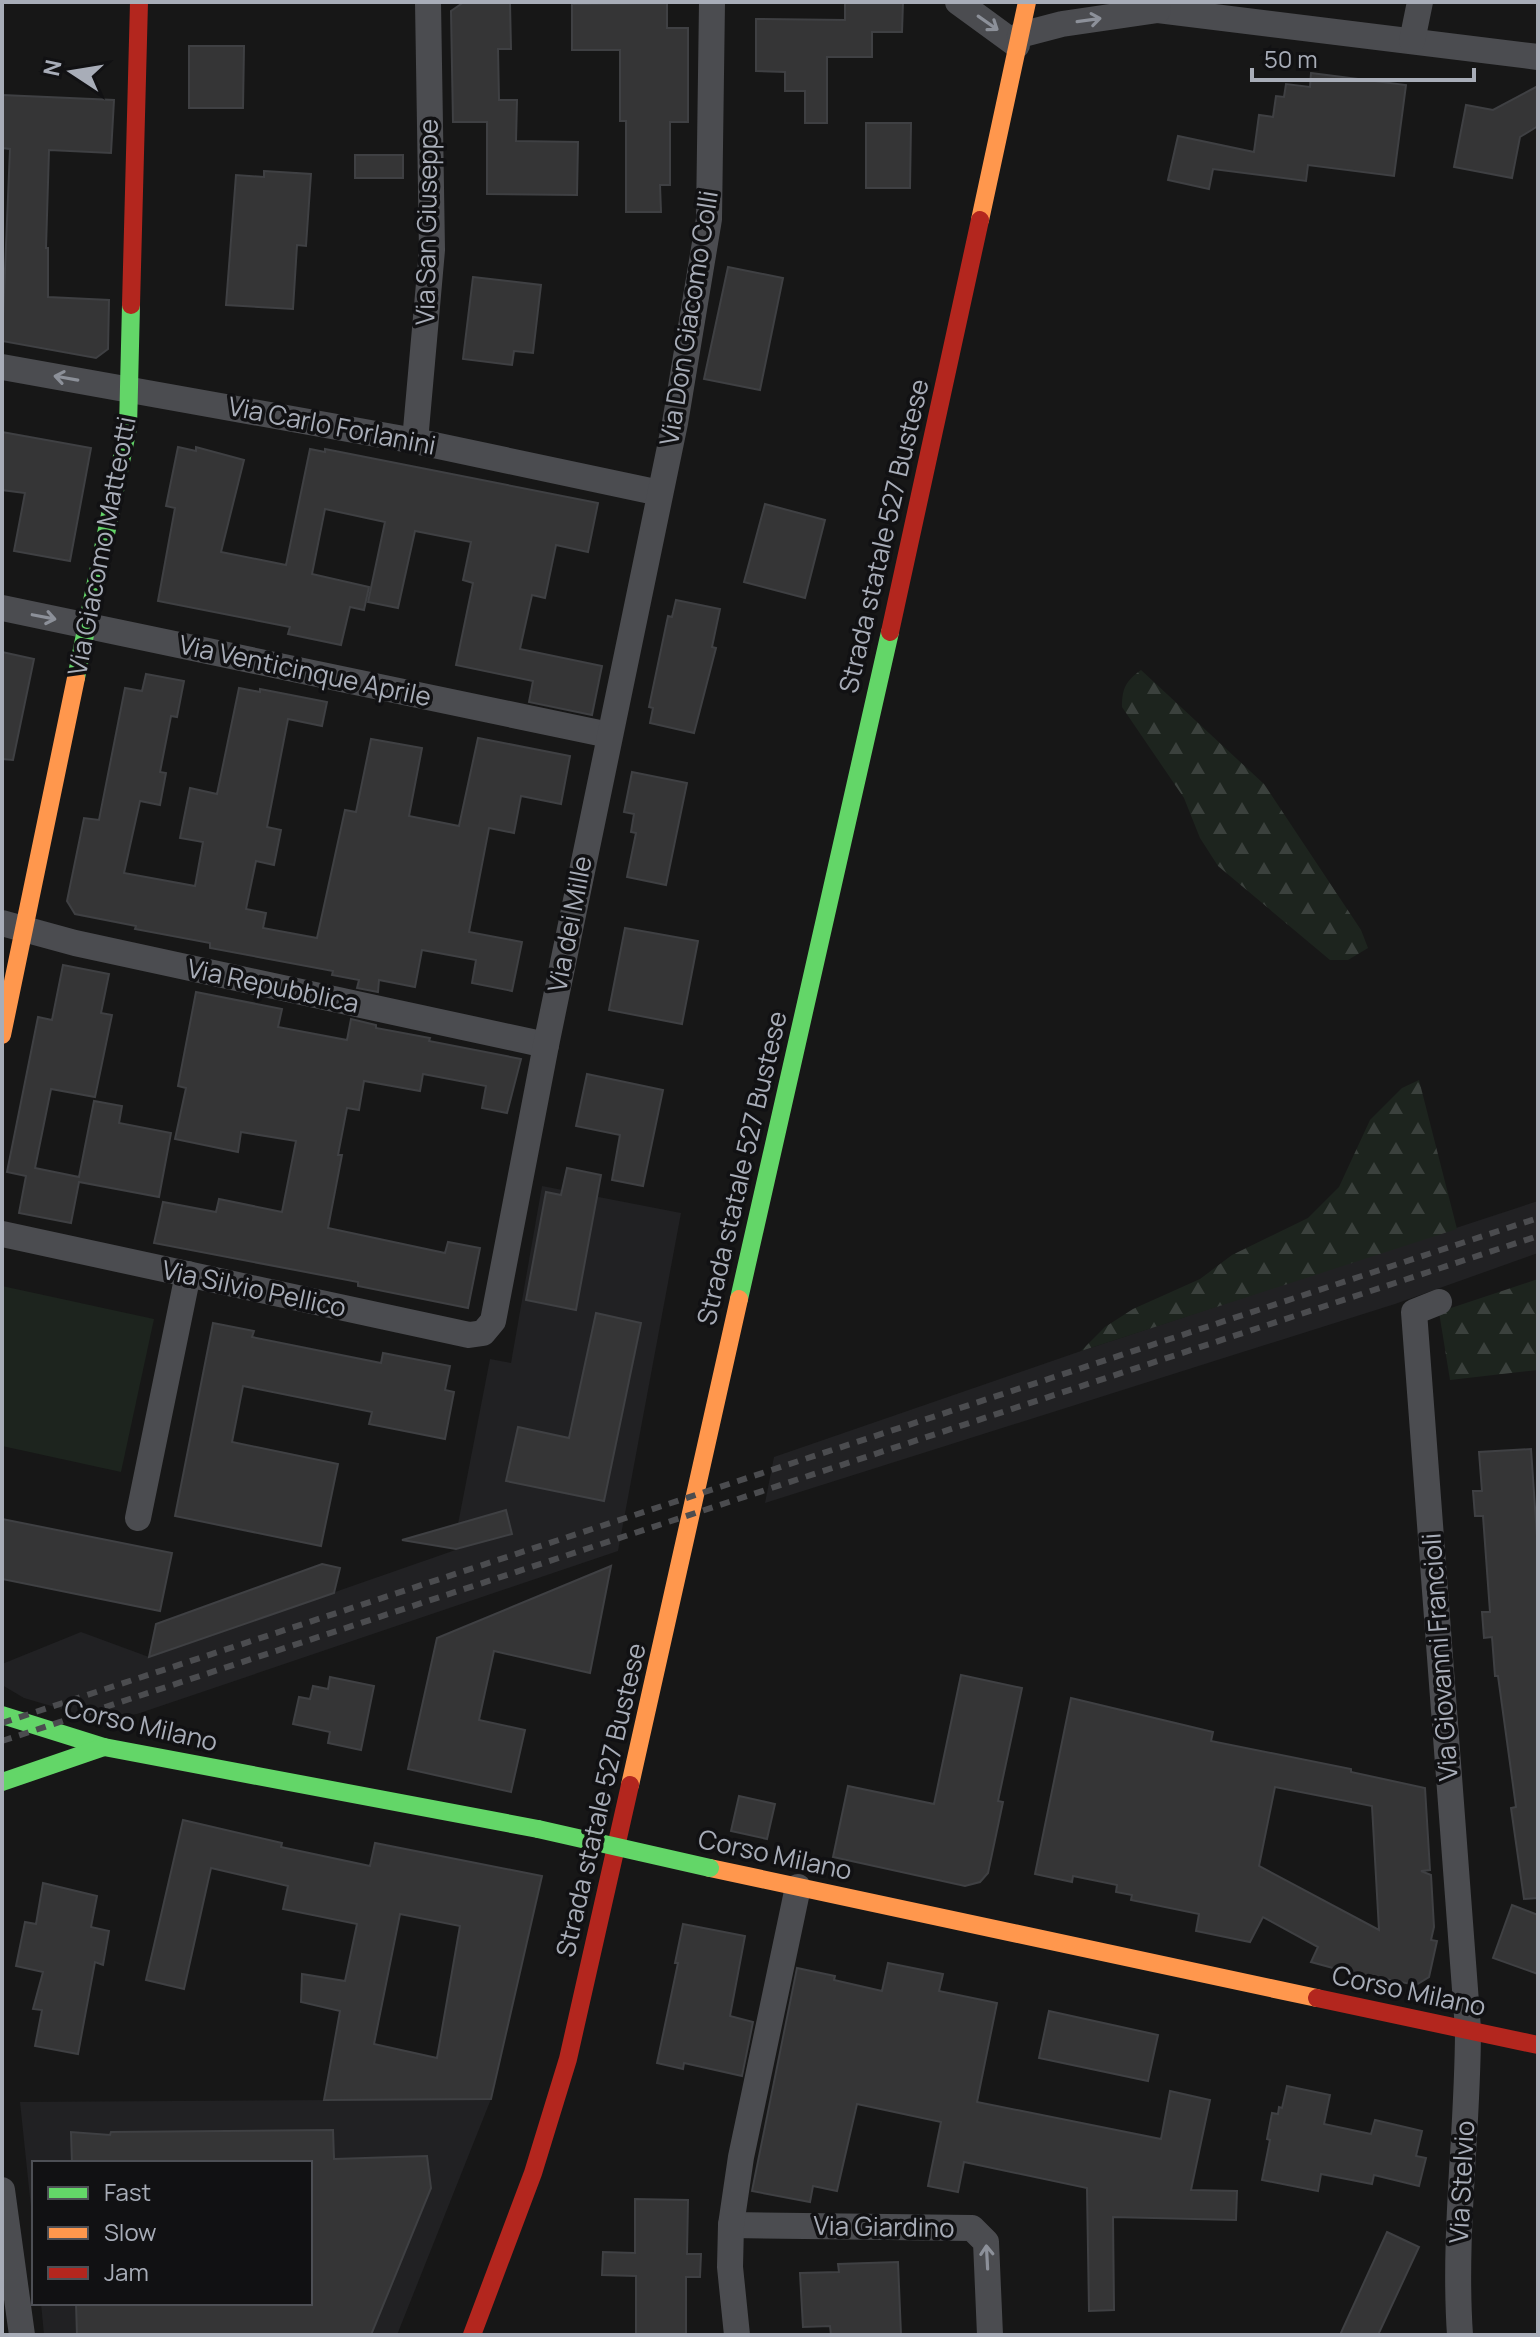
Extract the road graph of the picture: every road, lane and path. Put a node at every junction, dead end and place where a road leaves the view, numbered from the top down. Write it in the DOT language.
graph roads {
  1 [pos="139,2"];
  2 [pos="428,2"];
  3 [pos="712,2"];
  4 [pos="958,2"];
  5 [pos="1027,2"];
  6 [pos="1420,2"];
  7 [pos="1149,6"];
  8 [pos="1018,40"];
  9 [pos="1412,41"];
  10 [pos="1538,57"];
  11 [pos="2,367"];
  12 [pos="130,390"];
  13 [pos="415,441"];
  14 [pos="660,493"];
  15 [pos="651,536"];
  16 [pos="2,608"];
  17 [pos="87,627"];
  18 [pos="609,735"];
  19 [pos="13,927"];
  20 [pos="2,1035"];
  21 [pos="546,1045"];
  22 [pos="2,1234"];
  23 [pos="188,1274"];
  24 [pos="1439,1302"];
  25 [pos="496,1313"];
  26 [pos="138,1518"];
  27 [pos="2,1715"];
  28 [pos="104,1747"];
  29 [pos="2,1782"];
  30 [pos="798,1887"];
  31 [pos="1468,2029"];
  32 [pos="1538,2045"];
  33 [pos="2,2190"];
  34 [pos="731,2225"];
  35 [pos="22,2335"];
  36 [pos="472,2335"];
  37 [pos="737,2335"];
  38 [pos="990,2335"];
  39 [pos="1460,2335"];
  1 -- 12 [label="street, Via Giacomo Matteotti"];
  2 -- 13 [label="street, Via San Giuseppe"];
  3 -- 14 [label="street, Via Don Giacomo Colli"];
  4 -- 8 [label="street, one-way"];
  5 -- 8 [label="street, Strada statale 527 Bustese"];
  6 -- 9 [label="street"];
  8 -- 7 [label="street, one-way"];
  7 -- 9 [label="street"];
  8 -- 36 [label="street, Strada statale 527 Bustese"];
  9 -- 10 [label="street"];
  12 -- 11 [label="street, Via Carlo Forlanini, one-way"];
  12 -- 13 [label="street, Via Carlo Forlanini"];
  12 -- 17 [label="street, Via Giacomo Matteotti"];
  13 -- 14 [label="street, Via Carlo Forlanini"];
  14 -- 15 [label="street, Via Don Giacomo Colli"];
  15 -- 18 [label="street, Via dei Mille"];
  16 -- 17 [label="street, Via Venticinque Aprile, one-way"];
  17 -- 18 [label="street, Via Venticinque Aprile"];
  17 -- 19 [label="street, Via Giacomo Matteotti"];
  18 -- 21 [label="street, Via dei Mille"];
  19 -- 20 [label="street, Via Giacomo Matteotti"];
  19 -- 21 [label="street, Via Repubblica"];
  21 -- 25 [label="street, Via dei Mille"];
  22 -- 23 [label="street, Via Silvio Pellico"];
  23 -- 25 [label="street, Via Silvio Pellico"];
  23 -- 26 [label="street"];
  24 -- 31 [label="street, Via Giovanni Francioli"];
  27 -- 28 [label="street, Corso Milano"];
  28 -- 29 [label="street"];
  28 -- 30 [label="street, Corso Milano, bridge"];
  30 -- 31 [label="street, Corso Milano"];
  30 -- 34 [label="street"];
  31 -- 32 [label="street, Corso Milano"];
  31 -- 39 [label="street, Via Stelvio"];
  33 -- 35 [label="street"];
  34 -- 37 [label="street"];
  38 -- 34 [label="street, Via Giardino, one-way"];
}
